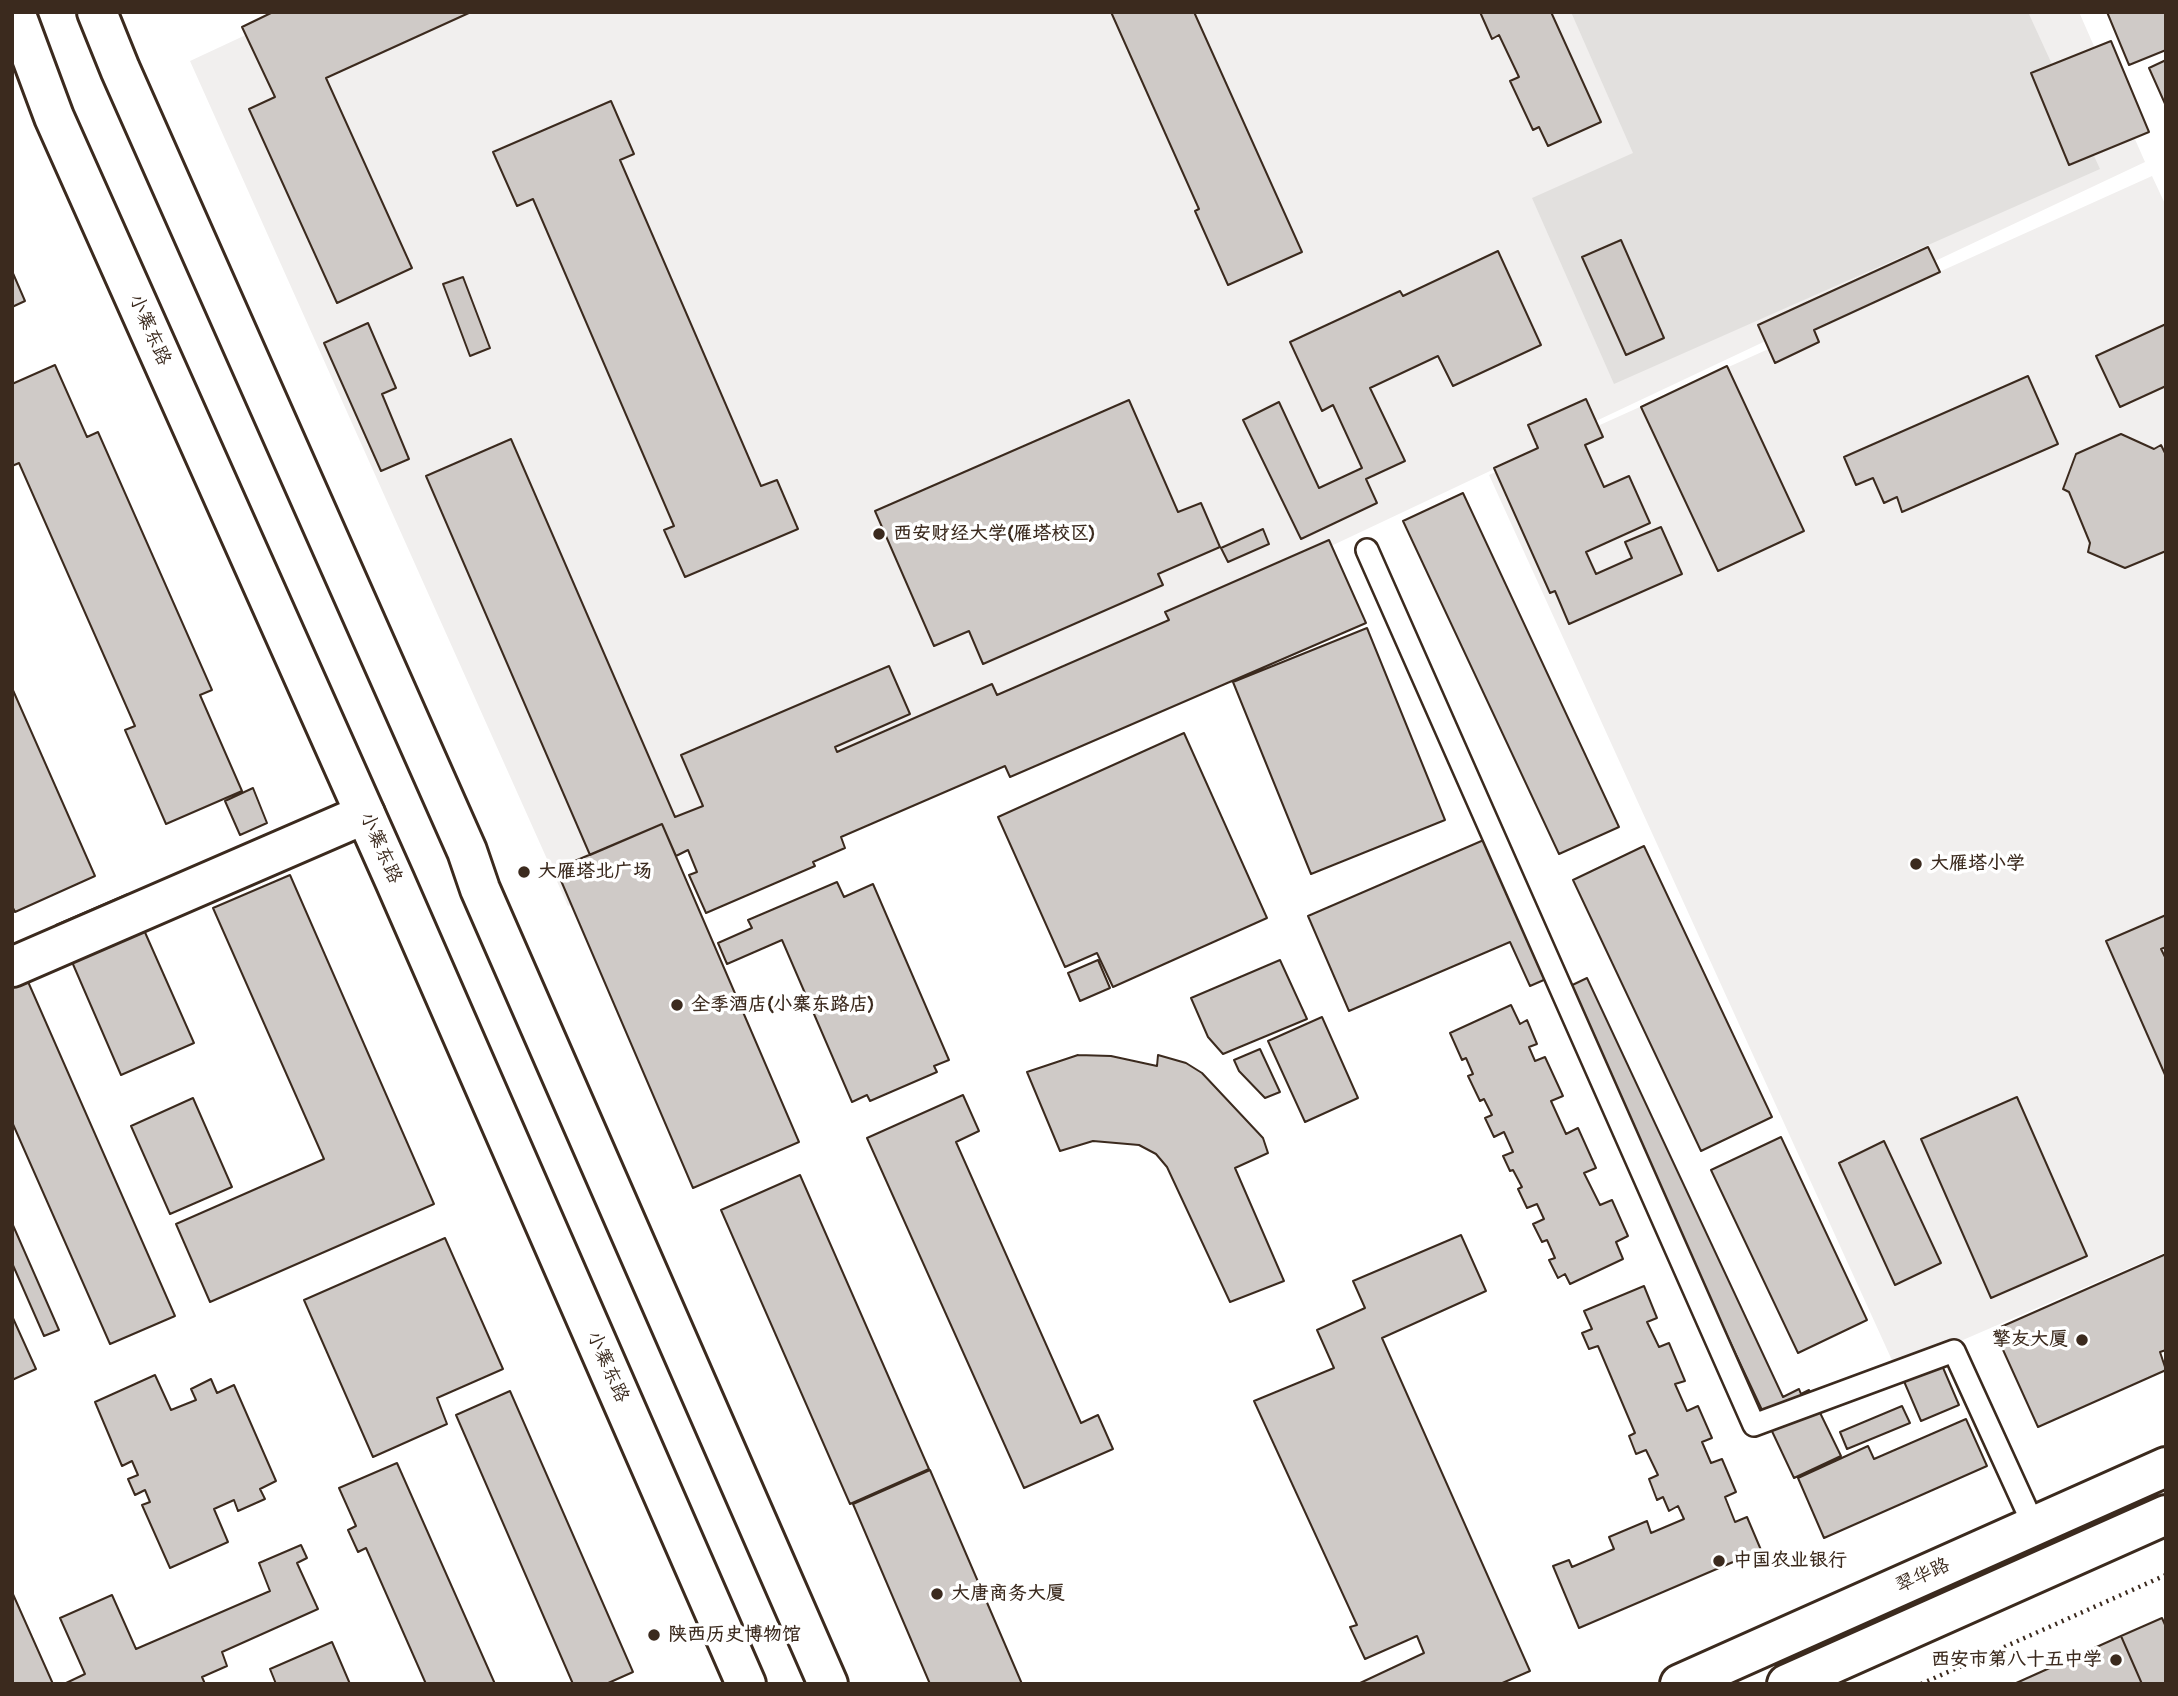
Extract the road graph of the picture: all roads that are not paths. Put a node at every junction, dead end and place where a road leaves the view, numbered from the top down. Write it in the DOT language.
graph roads {
  1 [pos="97,12"];
  2 [pos="23,15"];
  3 [pos="1367,550"];
  4 [pos="365,814"];
  5 [pos="12,967"];
  6 [pos="2166,1467"];
  7 [pos="2166,1515"];
  8 [pos="2034,1526"];
  9 [pos="746,1684"];
  10 [pos="828,1684"];
  11 [pos="1679,1684"];
  12 [pos="1787,1684"];
  1 -- 10 [label="main road"];
  2 -- 4 [label="main road, 小寨东路"];
  3 -- 8 [label="lane"];
  4 -- 5 [label="main road"];
  4 -- 9 [label="main road, 小寨东路"];
  6 -- 8 [label="main road, 翠华路"];
  7 -- 12 [label="main road"];
  8 -- 11 [label="main road, 翠华路"];
}
